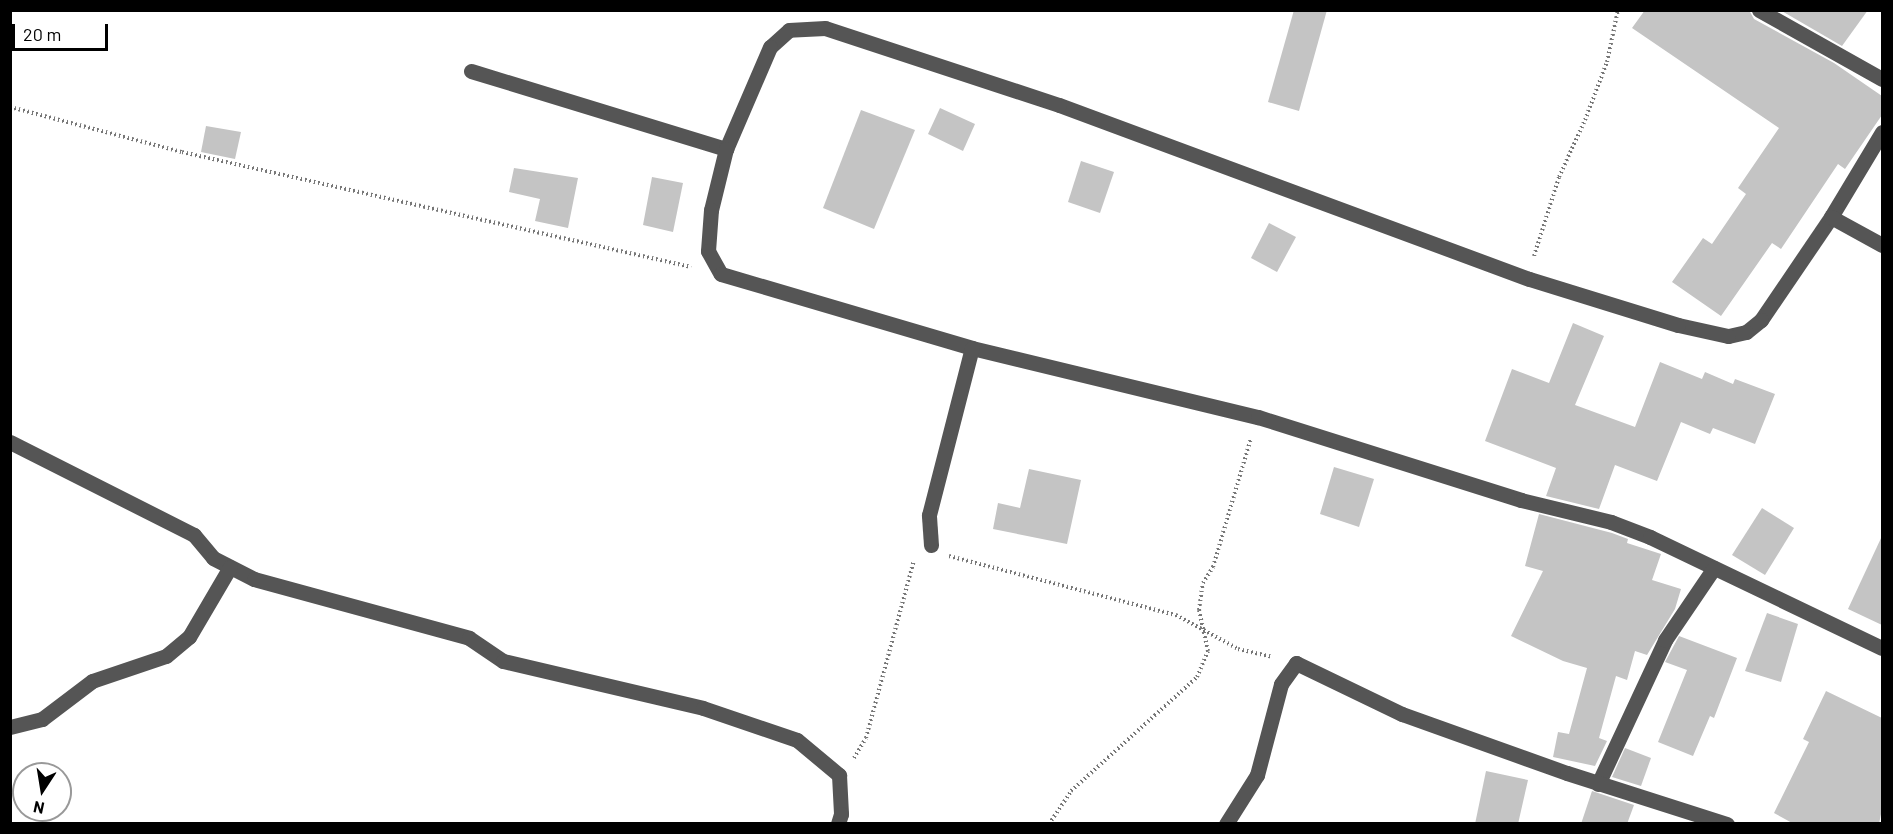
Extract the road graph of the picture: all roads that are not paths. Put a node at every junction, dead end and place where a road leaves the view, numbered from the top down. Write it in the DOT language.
graph roads {
  1 [pos="1759,10"];
  2 [pos="471,70"];
  3 [pos="1882,79"];
  4 [pos="1882,132"];
  5 [pos="726,149"];
  6 [pos="1831,217"];
  7 [pos="1882,245"];
  8 [pos="972,348"];
  9 [pos="10,442"];
  10 [pos="931,545"];
  11 [pos="230,567"];
  12 [pos="1714,568"];
  13 [pos="1882,648"];
  14 [pos="10,727"];
  15 [pos="1598,784"];
  16 [pos="838,824"];
  17 [pos="1226,824"];
  18 [pos="1727,824"];
  1 -- 3 [label="street"];
  2 -- 5 [label="street"];
  4 -- 6 [label="street"];
  5 -- 6 [label="street"];
  5 -- 8 [label="street"];
  6 -- 7 [label="street"];
  8 -- 10 [label="street"];
  8 -- 12 [label="street"];
  9 -- 11 [label="street"];
  11 -- 14 [label="street"];
  11 -- 16 [label="street"];
  12 -- 13 [label="street"];
  12 -- 15 [label="street"];
  15 -- 17 [label="street"];
  15 -- 18 [label="street"];
}
